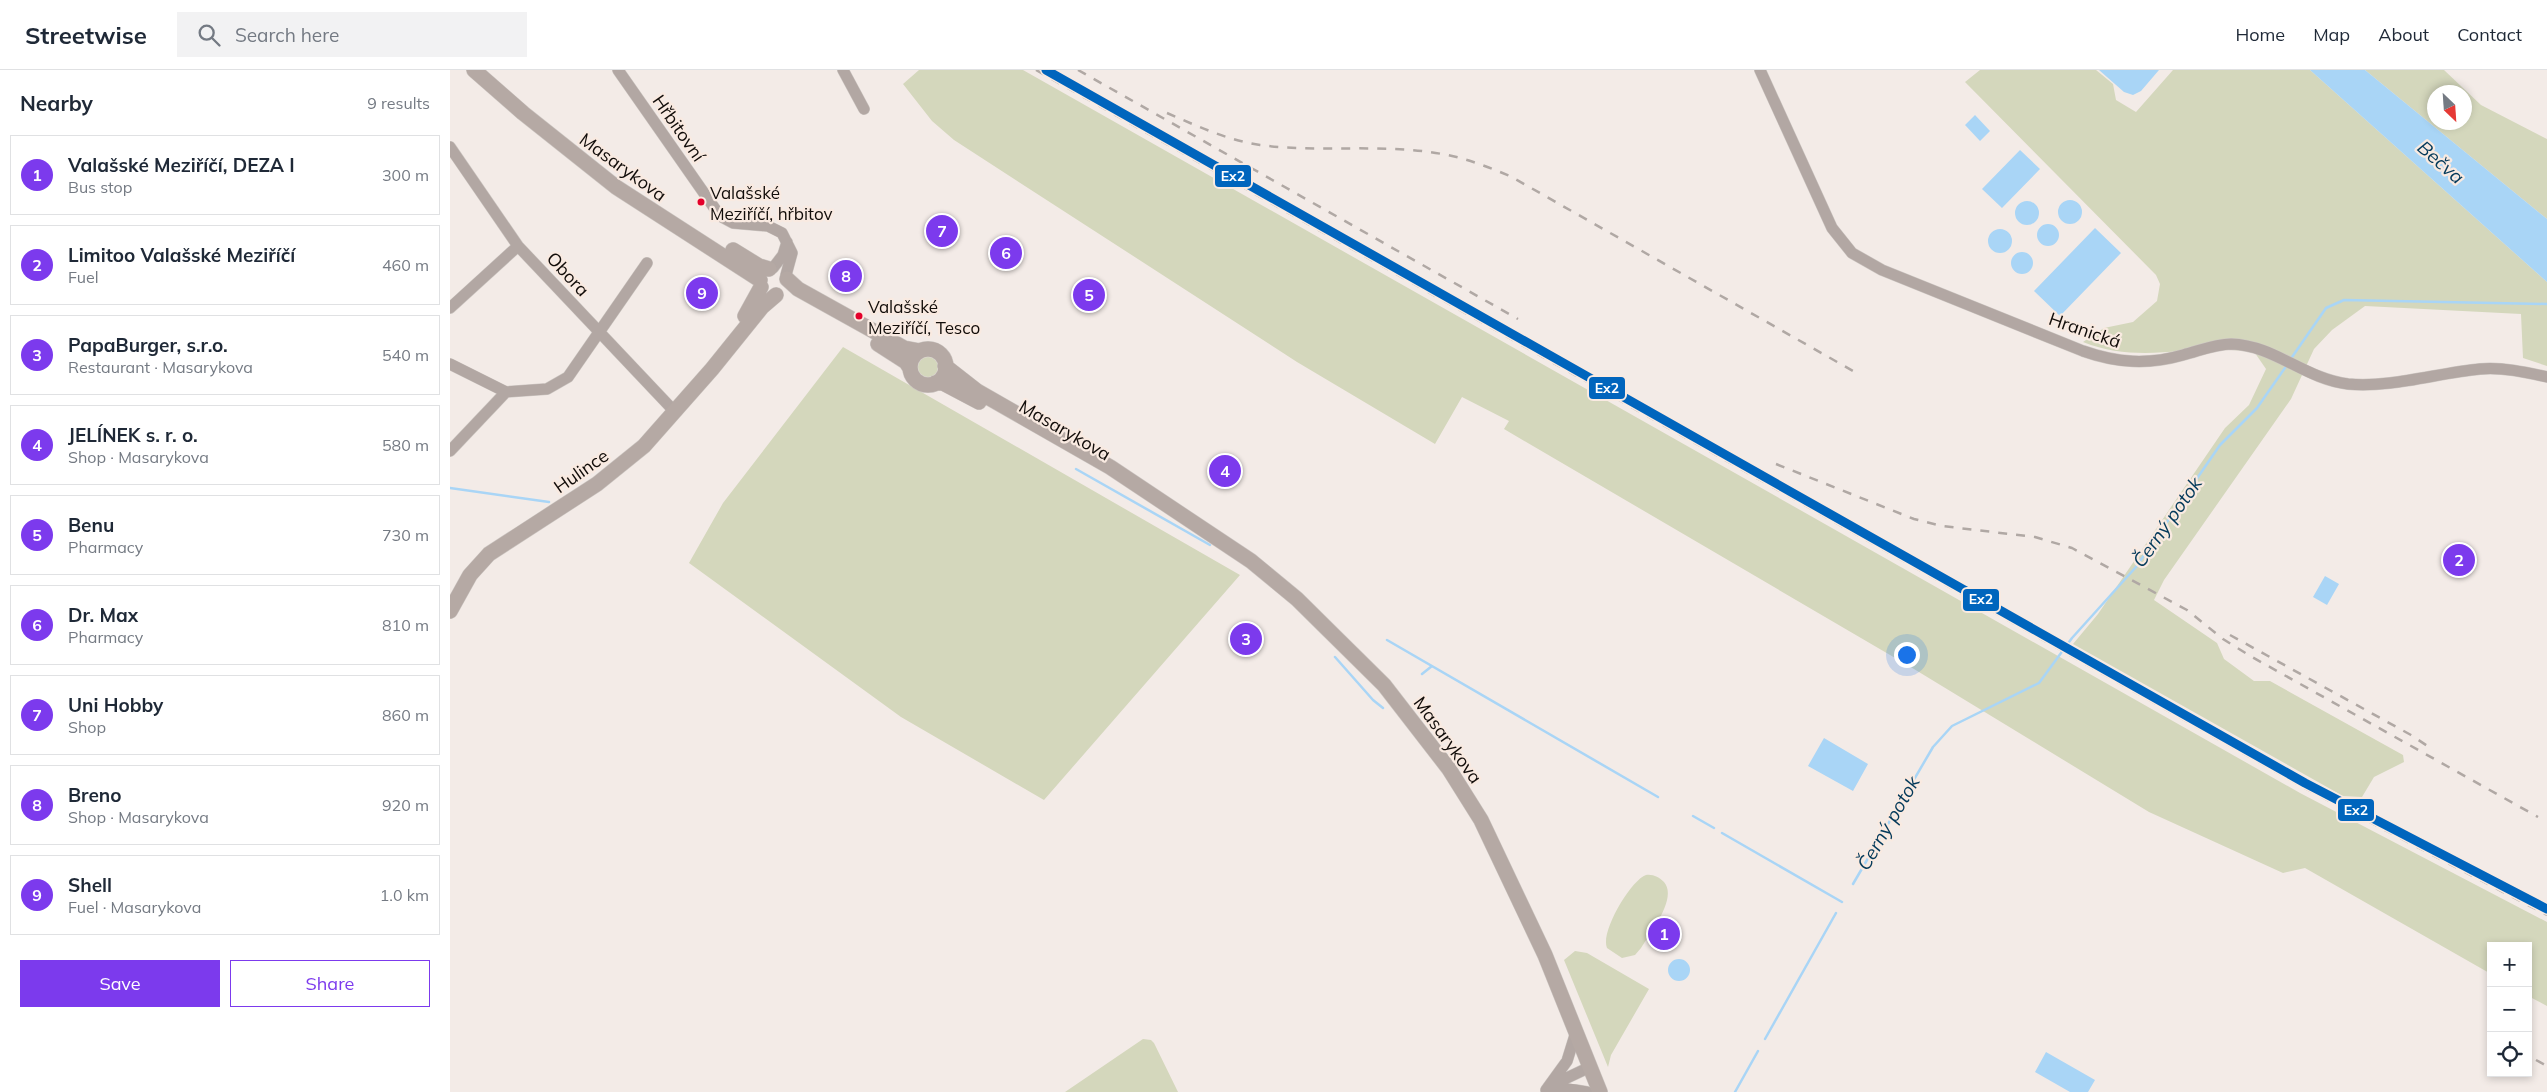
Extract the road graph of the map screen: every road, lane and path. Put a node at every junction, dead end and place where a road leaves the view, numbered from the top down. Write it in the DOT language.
graph roads {
  1 [pos="474,70"];
  2 [pos="488,70"];
  3 [pos="618,70"];
  4 [pos="843,70"];
  5 [pos="1760,70"];
  6 [pos="864,109"];
  7 [pos="450,148"];
  8 [pos="576,151"];
  9 [pos="518,246"];
  10 [pos="647,263"];
  11 [pos="773,276"];
  12 [pos="778,295"];
  13 [pos="450,308"];
  14 [pos="600,333"];
  15 [pos="726,351"];
  16 [pos="920,351"];
  17 [pos="450,364"];
  18 [pos="945,366"];
  19 [pos="910,368"];
  20 [pos="2547,377"];
  21 [pos="935,383"];
  22 [pos="506,392"];
  23 [pos="675,412"];
  24 [pos="450,451"];
  25 [pos="1176,512"];
  26 [pos="450,610"];
  27 [pos="1576,1032"];
  28 [pos="1590,1067"];
  29 [pos="1544,1091"];
  30 [pos="1587,1092"];
  31 [pos="1600,1092"];
  1 -- 8 [label="main road, Masarykova"];
  2 -- 8 [label="main road, Masarykova"];
  3 -- 11 [label="street, Hřbitovní"];
  4 -- 6 [label="street"];
  5 -- 20 [label="street, Hranická"];
  7 -- 9 [label="street, Obora"];
  8 -- 11 [label="main road, Masarykova"];
  9 -- 13 [label="street"];
  9 -- 14 [label="street, Obora"];
  10 -- 14 [label="street"];
  11 -- 12 [label="main road, Masarykova"];
  11 -- 15 [label="main road, Hulince"];
  11 -- 16 [label="main road, Masarykova"];
  12 -- 15 [label="main road, Hulince"];
  12 -- 19 [label="main road, Masarykova"];
  14 -- 22 [label="street"];
  14 -- 23 [label="street, Obora"];
  15 -- 23 [label="main road, Hulince"];
  16 -- 18 [label="main road, Masarykova"];
  16 -- 19 [label="main road"];
  17 -- 22 [label="street"];
  18 -- 21 [label="main road"];
  18 -- 25 [label="main road, Masarykova"];
  19 -- 21 [label="main road, Masarykova"];
  21 -- 25 [label="main road, Masarykova"];
  22 -- 24 [label="street"];
  23 -- 26 [label="main road, Hulince"];
  25 -- 27 [label="main road, Masarykova"];
  27 -- 28 [label="main road, Masarykova"];
  27 -- 29 [label="street"];
  28 -- 29 [label="street"];
  28 -- 31 [label="main road, Masarykova"];
  29 -- 30 [label="street"];
}
